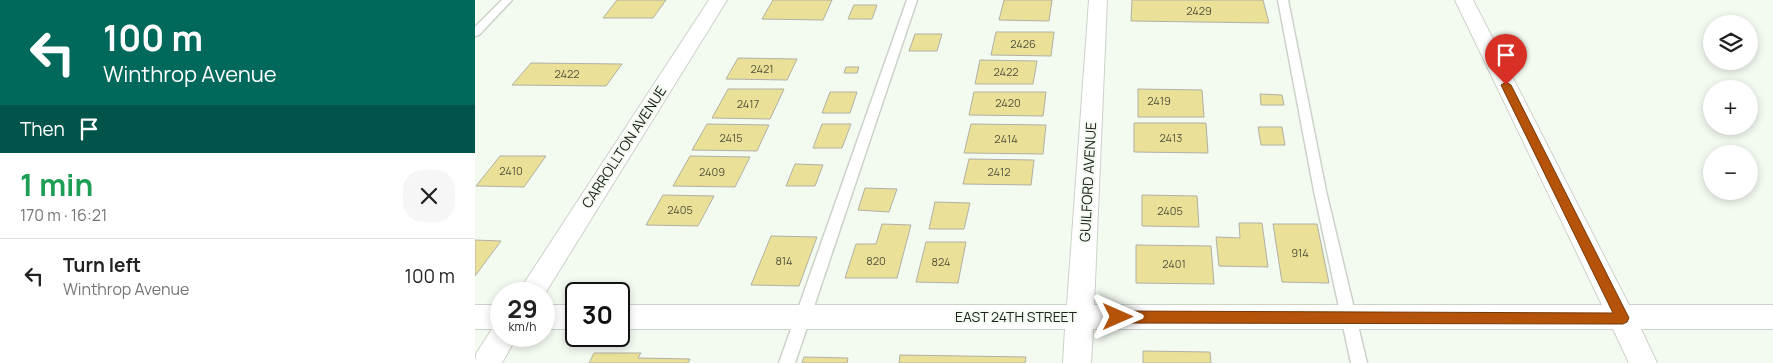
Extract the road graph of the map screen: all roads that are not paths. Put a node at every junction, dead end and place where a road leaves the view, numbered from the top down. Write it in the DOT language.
graph roads {
  1 [pos="507,0"];
  2 [pos="718,0"];
  3 [pos="912,0"];
  4 [pos="1098,0"];
  5 [pos="1283,0"];
  6 [pos="1464,0"];
  7 [pos="475,33"];
  8 [pos="538,282"];
  9 [pos="475,317"];
  10 [pos="490,317"];
  11 [pos="630,317"];
  12 [pos="803,317"];
  13 [pos="1080,317"];
  14 [pos="1773,317"];
  15 [pos="1349,318"];
  16 [pos="1623,318"];
  17 [pos="496,347"];
  18 [pos="486,363"];
  19 [pos="787,363"];
  20 [pos="1077,363"];
  21 [pos="1359,363"];
  22 [pos="1643,363"];
  1 -- 7 [label="lane"];
  2 -- 8 [label="street, CARROLLTON AVENUE"];
  3 -- 12 [label="lane"];
  4 -- 13 [label="street, GUILFORD AVENUE"];
  5 -- 15 [label="lane"];
  6 -- 16 [label="street"];
  9 -- 10 [label="street"];
  11 -- 12 [label="street, EAST 24TH STREET"];
  12 -- 13 [label="street, EAST 24TH STREET"];
  12 -- 19 [label="lane"];
  13 -- 15 [label="street, EAST 24TH STREET"];
  13 -- 20 [label="street, GUILFORD AVENUE"];
  14 -- 16 [label="street, EAST 24TH STREET"];
  15 -- 16 [label="street, EAST 24TH STREET"];
  15 -- 21 [label="lane"];
  16 -- 22 [label="street"];
  17 -- 18 [label="street"];
}
